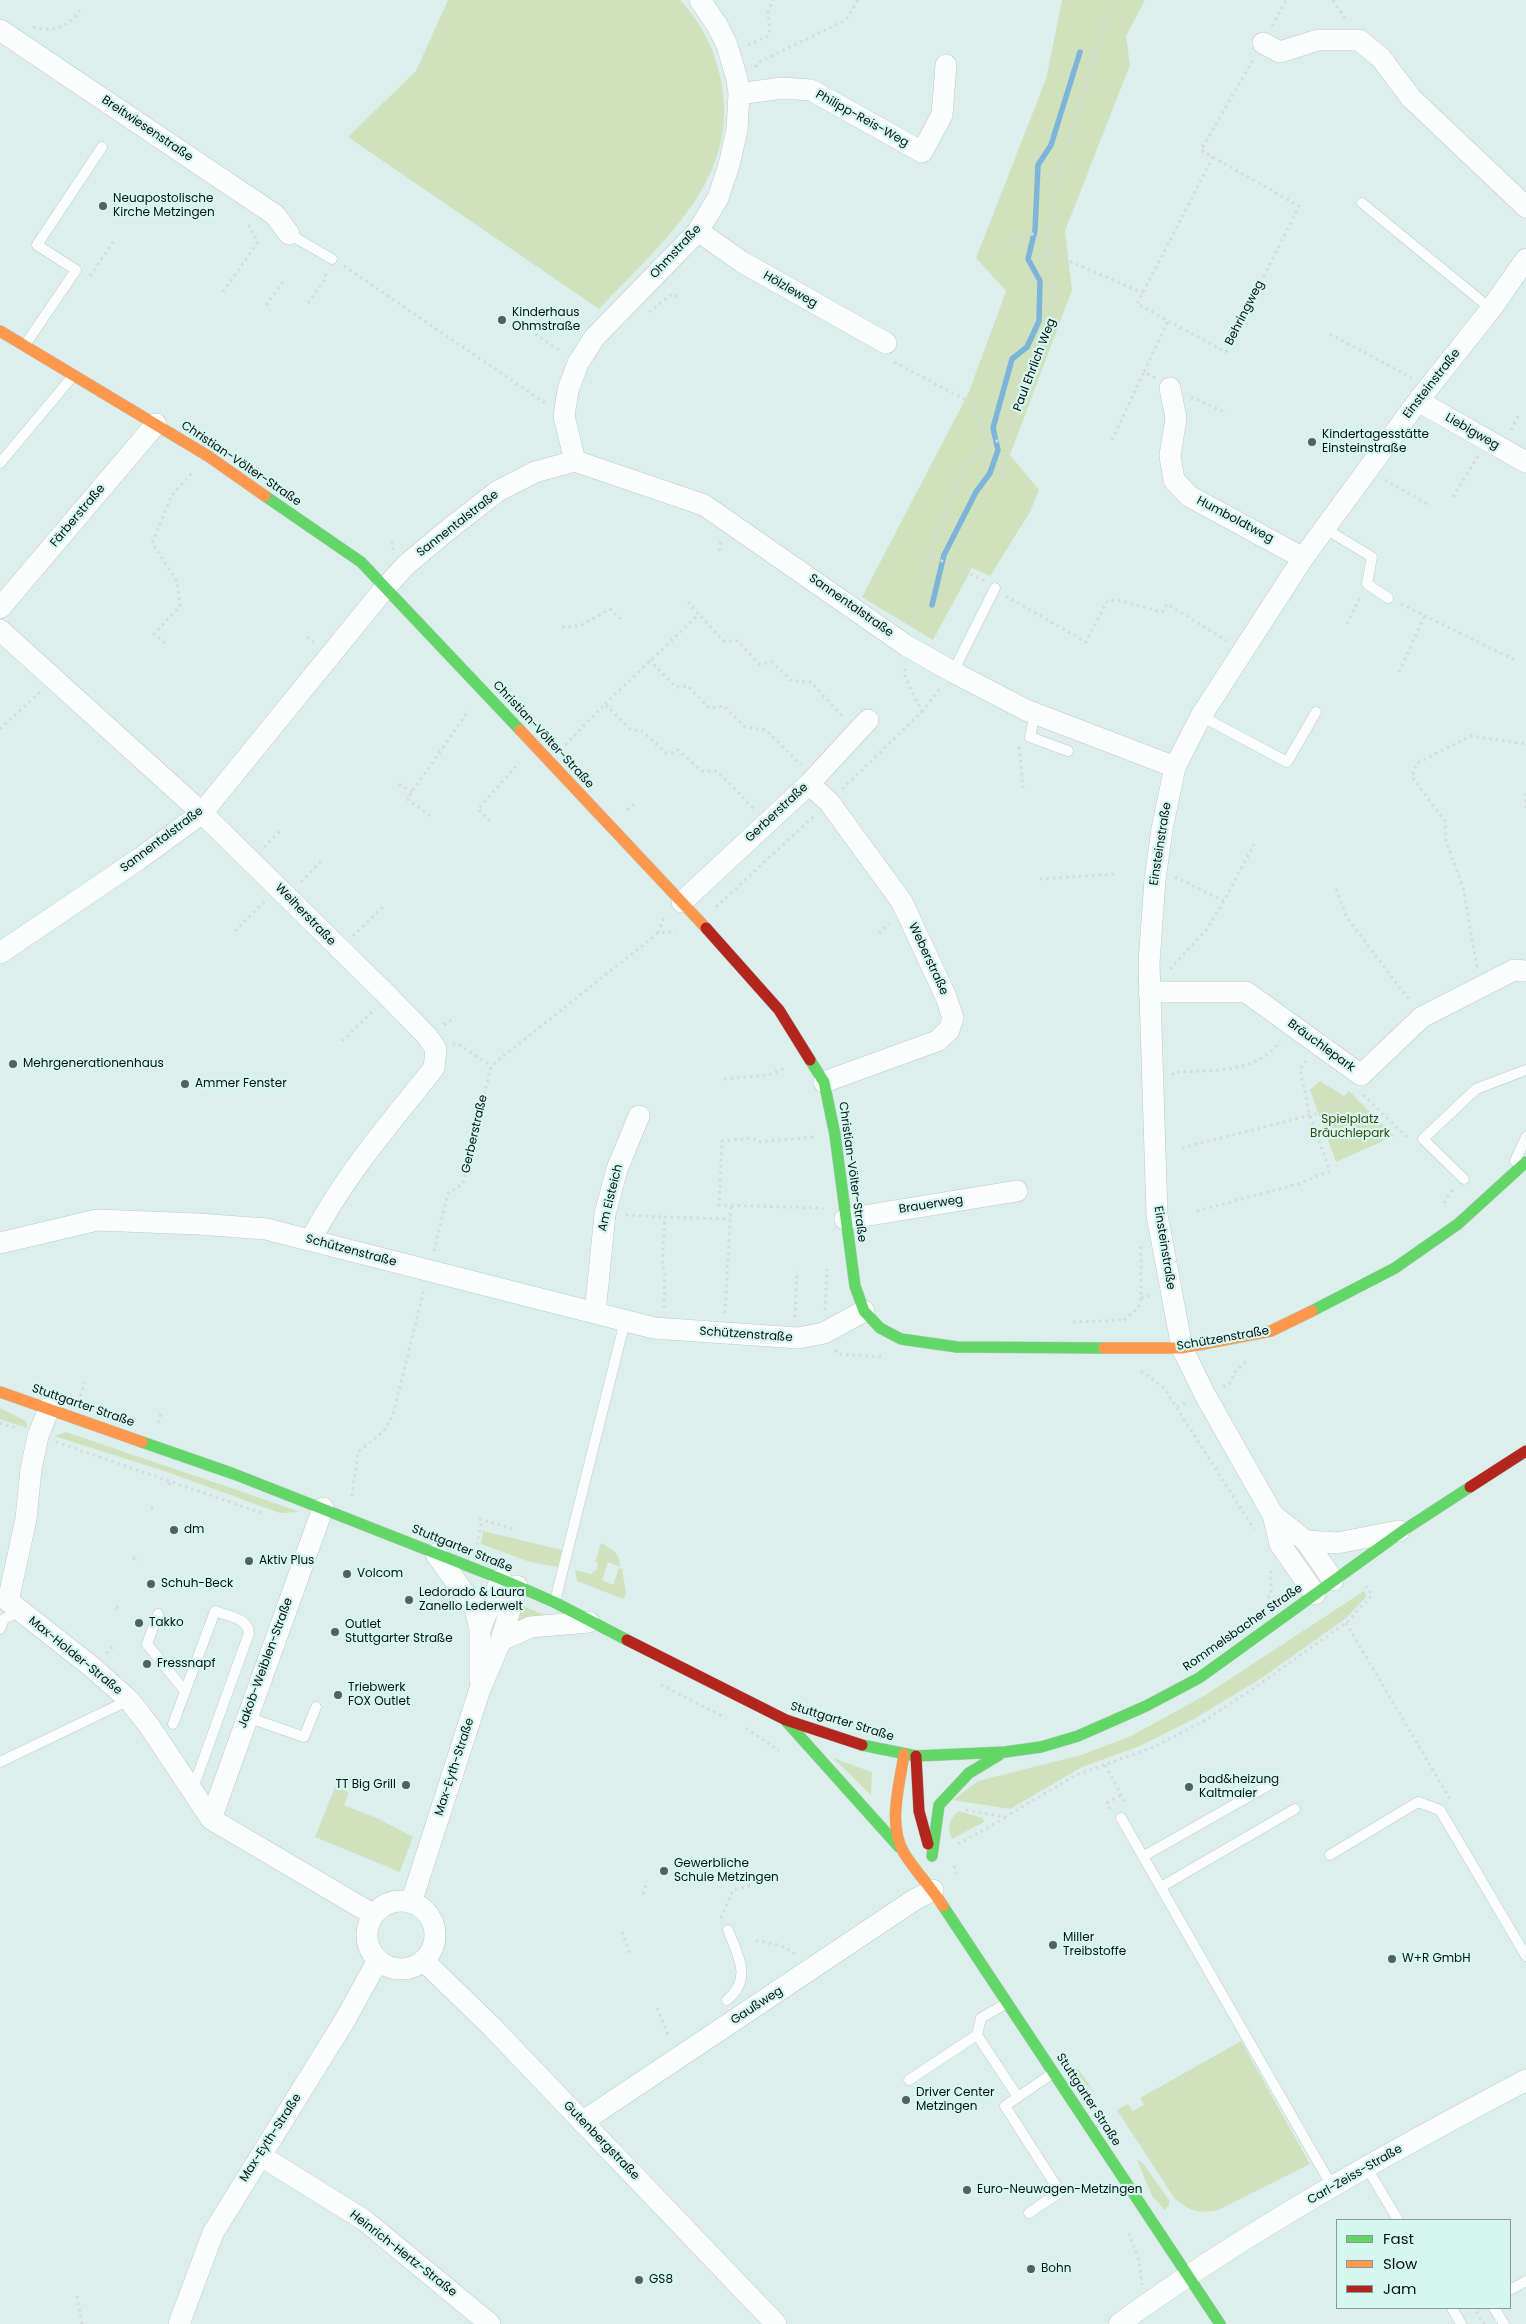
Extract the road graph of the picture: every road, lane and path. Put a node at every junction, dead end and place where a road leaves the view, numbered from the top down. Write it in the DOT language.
graph roads {
  1 [pos="700,0"];
  2 [pos="773,0"];
  3 [pos="858,0"];
  4 [pos="1111,0"];
  5 [pos="1286,0"];
  6 [pos="80,10"];
  7 [pos="35,28"];
  8 [pos="0,30"];
  9 [pos="766,37"];
  10 [pos="1263,43"];
  11 [pos="946,65"];
  12 [pos="739,94"];
  13 [pos="102,148"];
  14 [pos="1213,157"];
  15 [pos="1362,203"];
  16 [pos="1526,207"];
  17 [pos="248,224"];
  18 [pos="698,231"];
  19 [pos="289,234"];
  20 [pos="1048,234"];
  21 [pos="1001,246"];
  22 [pos="1045,251"];
  23 [pos="332,259"];
  24 [pos="1526,259"];
  25 [pos="325,271"];
  26 [pos="283,282"];
  27 [pos="223,292"];
  28 [pos="1143,293"];
  29 [pos="681,297"];
  30 [pos="308,303"];
  31 [pos="266,305"];
  32 [pos="1491,309"];
  33 [pos="643,313"];
  34 [pos="1168,321"];
  35 [pos="0,331"];
  36 [pos="535,334"];
  37 [pos="1330,334"];
  38 [pos="886,343"];
  39 [pos="25,345"];
  40 [pos="578,363"];
  41 [pos="1144,372"];
  42 [pos="74,375"];
  43 [pos="1170,388"];
  44 [pos="1423,394"];
  45 [pos="1227,413"];
  46 [pos="564,416"];
  47 [pos="156,424"];
  48 [pos="1008,435"];
  49 [pos="1112,440"];
  50 [pos="1487,440"];
  51 [pos="986,446"];
  52 [pos="208,456"];
  53 [pos="575,461"];
  54 [pos="1526,462"];
  55 [pos="0,464"];
  56 [pos="1368,469"];
  57 [pos="1000,480"];
  58 [pos="1453,497"];
  59 [pos="1431,506"];
  60 [pos="1324,528"];
  61 [pos="929,555"];
  62 [pos="1303,558"];
  63 [pos="948,562"];
  64 [pos="1366,584"];
  65 [pos="385,588"];
  66 [pos="995,588"];
  67 [pos="1388,598"];
  68 [pos="688,602"];
  69 [pos="1017,603"];
  70 [pos="0,608"];
  71 [pos="699,614"];
  72 [pos="1424,617"];
  73 [pos="621,619"];
  74 [pos="1347,624"];
  75 [pos="562,627"];
  76 [pos="0,630"];
  77 [pos="165,644"];
  78 [pos="907,646"];
  79 [pos="1242,652"];
  80 [pos="650,660"];
  81 [pos="1517,661"];
  82 [pos="954,672"];
  83 [pos="1399,672"];
  84 [pos="54,678"];
  85 [pos="482,690"];
  86 [pos="605,704"];
  87 [pos="922,712"];
  88 [pos="1316,712"];
  89 [pos="1034,713"];
  90 [pos="1201,716"];
  91 [pos="862,726"];
  92 [pos="0,729"];
  93 [pos="1526,744"];
  94 [pos="534,746"];
  95 [pos="1068,751"];
  96 [pos="549,761"];
  97 [pos="1175,767"];
  98 [pos="812,781"];
  99 [pos="399,784"];
  100 [pos="412,792"];
  101 [pos="1526,793"];
  102 [pos="1526,808"];
  103 [pos="202,812"];
  104 [pos="430,816"];
  105 [pos="490,821"];
  106 [pos="766,823"];
  107 [pos="1254,844"];
  108 [pos="321,861"];
  109 [pos="1116,874"];
  110 [pos="1176,877"];
  111 [pos="1040,879"];
  112 [pos="1336,889"];
  113 [pos="282,892"];
  114 [pos="1224,901"];
  115 [pos="682,902"];
  116 [pos="383,907"];
  117 [pos="700,923"];
  118 [pos="235,931"];
  119 [pos="338,950"];
  120 [pos="0,954"];
  121 [pos="1526,971"];
  122 [pos="1481,987"];
  123 [pos="1149,992"];
  124 [pos="388,996"];
  125 [pos="1422,1017"];
  126 [pos="1292,1024"];
  127 [pos="342,1041"];
  128 [pos="1318,1044"];
  129 [pos="436,1049"];
  130 [pos="808,1057"];
  131 [pos="491,1066"];
  132 [pos="1526,1070"];
  133 [pos="1174,1072"];
  134 [pos="724,1079"];
  135 [pos="824,1082"];
  136 [pos="639,1116"];
  137 [pos="1310,1116"];
  138 [pos="835,1135"];
  139 [pos="1526,1137"];
  140 [pos="1423,1139"];
  141 [pos="1182,1148"];
  142 [pos="1526,1162"];
  143 [pos="1464,1179"];
  144 [pos="1507,1180"];
  145 [pos="1017,1191"];
  146 [pos="731,1205"];
  147 [pos="1197,1211"];
  148 [pos="605,1214"];
  149 [pos="844,1214"];
  150 [pos="1157,1215"];
  151 [pos="665,1217"];
  152 [pos="730,1219"];
  153 [pos="311,1240"];
  154 [pos="0,1243"];
  155 [pos="828,1260"];
  156 [pos="429,1271"];
  157 [pos="796,1271"];
  158 [pos="864,1311"];
  159 [pos="595,1313"];
  160 [pos="625,1321"];
  161 [pos="662,1329"];
  162 [pos="724,1334"];
  163 [pos="824,1334"];
  164 [pos="794,1338"];
  165 [pos="1129,1347"];
  166 [pos="1182,1348"];
  167 [pos="0,1392"];
  168 [pos="49,1408"];
  169 [pos="0,1423"];
  170 [pos="38,1436"];
  171 [pos="1526,1451"];
  172 [pos="171,1480"];
  173 [pos="169,1485"];
  174 [pos="151,1507"];
  175 [pos="156,1508"];
  176 [pos="323,1508"];
  177 [pos="269,1515"];
  178 [pos="1273,1515"];
  179 [pos="352,1519"];
  180 [pos="479,1519"];
  181 [pos="515,1529"];
  182 [pos="1255,1530"];
  183 [pos="1404,1530"];
  184 [pos="1300,1536"];
  185 [pos="436,1554"];
  186 [pos="133,1558"];
  187 [pos="140,1560"];
  188 [pos="1353,1567"];
  189 [pos="1333,1580"];
  190 [pos="509,1582"];
  191 [pos="1314,1594"];
  192 [pos="554,1602"];
  193 [pos="116,1607"];
  194 [pos="122,1610"];
  195 [pos="19,1611"];
  196 [pos="158,1614"];
  197 [pos="589,1622"];
  198 [pos="1346,1623"];
  199 [pos="0,1629"];
  200 [pos="480,1629"];
  201 [pos="501,1640"];
  202 [pos="660,1684"];
  203 [pos="480,1689"];
  204 [pos="184,1690"];
  205 [pos="129,1700"];
  206 [pos="316,1707"];
  207 [pos="247,1717"];
  208 [pos="729,1719"];
  209 [pos="786,1720"];
  210 [pos="173,1724"];
  211 [pos="738,1724"];
  212 [pos="1005,1752"];
  213 [pos="904,1754"];
  214 [pos="786,1756"];
  215 [pos="916,1756"];
  216 [pos="0,1762"];
  217 [pos="1105,1765"];
  218 [pos="1276,1781"];
  219 [pos="192,1791"];
  220 [pos="1451,1800"];
  221 [pos="939,1805"];
  222 [pos="1294,1809"];
  223 [pos="1005,1818"];
  224 [pos="1122,1818"];
  225 [pos="210,1819"];
  226 [pos="951,1848"];
  227 [pos="903,1852"];
  228 [pos="1330,1855"];
  229 [pos="1144,1856"];
  230 [pos="952,1860"];
  231 [pos="932,1871"];
  232 [pos="956,1874"];
  233 [pos="647,1881"];
  234 [pos="752,1885"];
  235 [pos="1161,1887"];
  236 [pos="643,1894"];
  237 [pos="411,1903"];
  238 [pos="374,1915"];
  239 [pos="718,1925"];
  240 [pos="728,1930"];
  241 [pos="622,1932"];
  242 [pos="756,1941"];
  243 [pos="630,1954"];
  244 [pos="1526,1956"];
  245 [pos="378,1960"];
  246 [pos="424,1961"];
  247 [pos="799,1961"];
  248 [pos="727,2000"];
  249 [pos="1008,2002"];
  250 [pos="657,2008"];
  251 [pos="977,2035"];
  252 [pos="670,2037"];
  253 [pos="1054,2072"];
  254 [pos="908,2080"];
  255 [pos="1526,2080"];
  256 [pos="1018,2097"];
  257 [pos="582,2122"];
  258 [pos="261,2156"];
  259 [pos="1367,2168"];
  260 [pos="1333,2188"];
  261 [pos="1029,2213"];
  262 [pos="1397,2219"];
  263 [pos="1187,2276"];
  264 [pos="1526,2280"];
  265 [pos="1511,2289"];
  266 [pos="76,2296"];
  267 [pos="1453,2309"];
  268 [pos="1495,2309"];
  269 [pos="82,2324"];
  270 [pos="179,2324"];
  271 [pos="490,2324"];
  272 [pos="776,2324"];
  273 [pos="1119,2324"];
  274 [pos="1220,2324"];
  275 [pos="1462,2324"];
  276 [pos="1504,2324"];
  1 -- 12 [label="street, Ohmstraße"];
  2 -- 9 [label="path"];
  3 -- 12 [label="path"];
  4 -- 20 [label="path, Paul Ehrlich Weg"];
  5 -- 10 [label="path"];
  6 -- 7 [label="path"];
  8 -- 19 [label="street, Breitwiesenstraße"];
  10 -- 14 [label="path"];
  10 -- 16 [label="street"];
  11 -- 12 [label="street, Philipp-Reis-Weg"];
  12 -- 18 [label="street, Ohmstraße"];
  13 -- 39 [label="lane"];
  14 -- 28 [label="path"];
  14 -- 34 [label="path, Behringweg"];
  15 -- 32 [label="lane"];
  17 -- 27 [label="path"];
  18 -- 38 [label="street, Hölzleweg"];
  18 -- 40 [label="street, Ohmstraße"];
  19 -- 23 [label="lane"];
  20 -- 21 [label="path"];
  20 -- 22 [label="path, Paul Ehrlich Weg"];
  22 -- 28 [label="path"];
  22 -- 48 [label="path, Paul Ehrlich Weg"];
  23 -- 46 [label="path"];
  24 -- 32 [label="street, Einsteinstraße"];
  25 -- 30 [label="path"];
  26 -- 31 [label="path"];
  28 -- 34 [label="path, Behringweg"];
  29 -- 33 [label="path"];
  32 -- 44 [label="street, Einsteinstraße"];
  34 -- 41 [label="path"];
  35 -- 39 [label="street, Christian-Völter-Straße"];
  36 -- 40 [label="path"];
  37 -- 44 [label="path"];
  38 -- 51 [label="path"];
  39 -- 42 [label="street, Christian-Völter-Straße"];
  40 -- 46 [label="street, Ohmstraße"];
  41 -- 43 [label="path"];
  41 -- 49 [label="path"];
  42 -- 47 [label="street, Christian-Völter-Straße"];
  42 -- 55 [label="lane"];
  43 -- 45 [label="path"];
  43 -- 62 [label="street, Humboldtweg"];
  44 -- 50 [label="street, Liebigweg"];
  44 -- 56 [label="street, Einsteinstraße"];
  46 -- 53 [label="street, Ohmstraße"];
  47 -- 52 [label="street, Christian-Völter-Straße"];
  47 -- 70 [label="street, Färberstraße"];
  48 -- 51 [label="path"];
  48 -- 57 [label="path, Paul Ehrlich Weg"];
  50 -- 54 [label="street, Liebigweg"];
  50 -- 58 [label="path"];
  51 -- 61 [label="path"];
  52 -- 65 [label="street, Christian-Völter-Straße"];
  52 -- 77 [label="path"];
  53 -- 65 [label="street, Sannentalstraße"];
  53 -- 78 [label="street, Sannentalstraße"];
  56 -- 59 [label="path"];
  56 -- 60 [label="street, Einsteinstraße"];
  60 -- 62 [label="street, Einsteinstraße"];
  60 -- 64 [label="lane"];
  61 -- 63 [label="path"];
  61 -- 78 [label="path"];
  62 -- 79 [label="street, Einsteinstraße"];
  64 -- 67 [label="lane"];
  64 -- 74 [label="path"];
  65 -- 85 [label="street, Christian-Völter-Straße"];
  65 -- 103 [label="street, Sannentalstraße"];
  66 -- 82 [label="lane"];
  67 -- 72 [label="path"];
  68 -- 71 [label="path"];
  69 -- 79 [label="path"];
  71 -- 80 [label="path"];
  71 -- 91 [label="path"];
  72 -- 81 [label="path"];
  72 -- 83 [label="path"];
  73 -- 75 [label="path"];
  76 -- 84 [label="street, Weiherstraße"];
  78 -- 82 [label="street, Sannentalstraße"];
  79 -- 90 [label="street, Einsteinstraße"];
  80 -- 86 [label="path"];
  80 -- 98 [label="path"];
  82 -- 87 [label="path"];
  82 -- 89 [label="street, Sannentalstraße"];
  84 -- 92 [label="path"];
  84 -- 103 [label="street, Weiherstraße"];
  85 -- 94 [label="street, Christian-Völter-Straße"];
  85 -- 100 [label="path"];
  86 -- 96 [label="path"];
  86 -- 106 [label="path"];
  88 -- 90 [label="lane"];
  89 -- 95 [label="lane"];
  89 -- 97 [label="street, Sannentalstraße"];
  90 -- 97 [label="street, Einsteinstraße"];
  91 -- 98 [label="street, Gerberstraße"];
  93 -- 122 [label="path"];
  94 -- 96 [label="street, Christian-Völter-Straße"];
  94 -- 105 [label="path"];
  96 -- 115 [label="street, Christian-Völter-Straße"];
  97 -- 123 [label="street, Einsteinstraße"];
  98 -- 106 [label="street, Gerberstraße"];
  98 -- 135 [label="street, Weberstraße"];
  99 -- 100 [label="path"];
  100 -- 104 [label="path"];
  101 -- 102 [label="path"];
  103 -- 113 [label="street, Weiherstraße"];
  103 -- 120 [label="street, Sannentalstraße"];
  106 -- 115 [label="street, Gerberstraße"];
  107 -- 114 [label="path"];
  108 -- 113 [label="path"];
  109 -- 111 [label="path"];
  110 -- 114 [label="path"];
  112 -- 125 [label="path"];
  113 -- 118 [label="path"];
  113 -- 119 [label="street, Weiherstraße"];
  114 -- 123 [label="path"];
  115 -- 117 [label="street, Christian-Völter-Straße"];
  116 -- 119 [label="path"];
  117 -- 130 [label="street, Christian-Völter-Straße"];
  117 -- 131 [label="path"];
  119 -- 124 [label="street, Weiherstraße"];
  121 -- 122 [label="street, Bräuchlepark"];
  122 -- 125 [label="street, Bräuchlepark"];
  123 -- 126 [label="street, Bräuchlepark"];
  123 -- 150 [label="street, Einsteinstraße"];
  124 -- 127 [label="path"];
  124 -- 129 [label="street, Weiherstraße"];
  125 -- 128 [label="street, Bräuchlepark"];
  126 -- 128 [label="street, Bräuchlepark"];
  126 -- 133 [label="path"];
  128 -- 137 [label="path"];
  129 -- 131 [label="path"];
  129 -- 153 [label="street"];
  130 -- 134 [label="path"];
  130 -- 135 [label="street, Christian-Völter-Straße"];
  131 -- 156 [label="path, Gerberstraße"];
  132 -- 140 [label="lane"];
  135 -- 138 [label="street, Christian-Völter-Straße"];
  136 -- 148 [label="street, Am Eisteich"];
  137 -- 140 [label="path"];
  137 -- 141 [label="path"];
  137 -- 147 [label="path"];
  138 -- 146 [label="path"];
  138 -- 149 [label="street, Christian-Völter-Straße"];
  139 -- 144 [label="lane"];
  140 -- 143 [label="lane"];
  142 -- 144 [label="street, Schützenstraße"];
  144 -- 166 [label="street, Schützenstraße"];
  145 -- 149 [label="street, Brauerweg"];
  146 -- 149 [label="path"];
  146 -- 152 [label="path"];
  148 -- 151 [label="path"];
  148 -- 159 [label="street, Am Eisteich"];
  149 -- 158 [label="street, Christian-Völter-Straße"];
  150 -- 165 [label="path"];
  150 -- 166 [label="street, Einsteinstraße"];
  151 -- 152 [label="path"];
  151 -- 161 [label="path"];
  152 -- 162 [label="path"];
  153 -- 154 [label="street, Schützenstraße"];
  153 -- 156 [label="street, Schützenstraße"];
  155 -- 163 [label="path"];
  156 -- 159 [label="street, Schützenstraße"];
  156 -- 179 [label="path, Gerberstraße"];
  157 -- 164 [label="path"];
  158 -- 163 [label="street, Schützenstraße"];
  158 -- 165 [label="street, Schützenstraße"];
  159 -- 160 [label="street, Schützenstraße"];
  160 -- 161 [label="street, Schützenstraße"];
  160 -- 192 [label="lane"];
  161 -- 162 [label="street, Schützenstraße"];
  162 -- 164 [label="street, Schützenstraße"];
  163 -- 164 [label="street, Schützenstraße"];
  165 -- 166 [label="street, Schützenstraße"];
  165 -- 182 [label="path"];
  166 -- 178 [label="street, Einsteinstraße"];
  167 -- 168 [label="street, Stuttgarter Straße"];
  168 -- 170 [label="street, Max-Holder-Straße"];
  168 -- 176 [label="street, Stuttgarter Straße"];
  169 -- 170 [label="path"];
  170 -- 172 [label="path"];
  170 -- 195 [label="street, Max-Holder-Straße"];
  171 -- 183 [label="street, Rommelsbacher Straße"];
  172 -- 173 [label="path"];
  172 -- 177 [label="path"];
  174 -- 175 [label="path"];
  176 -- 179 [label="street, Stuttgarter Straße"];
  176 -- 207 [label="street, Jakob-Weiblen-Straße"];
  178 -- 184 [label="street, Einsteinstraße"];
  178 -- 191 [label="street, Einsteinstraße"];
  179 -- 185 [label="street, Stuttgarter Straße"];
  180 -- 181 [label="path"];
  183 -- 184 [label="street"];
  183 -- 188 [label="street, Rommelsbacher Straße"];
  184 -- 189 [label="street, Einsteinstraße"];
  185 -- 190 [label="street, Stuttgarter Straße"];
  185 -- 200 [label="street, Max-Eyth-Straße"];
  186 -- 187 [label="path"];
  188 -- 189 [label="street, Rommelsbacher Straße"];
  188 -- 198 [label="path"];
  189 -- 191 [label="street, Rommelsbacher Straße"];
  190 -- 192 [label="street, Stuttgarter Straße"];
  190 -- 200 [label="street, Max-Eyth-Straße"];
  190 -- 201 [label="street, Max-Eyth-Straße"];
  191 -- 212 [label="street, Rommelsbacher Straße"];
  192 -- 197 [label="street, Stuttgarter Straße"];
  193 -- 194 [label="path"];
  195 -- 199 [label="lane"];
  195 -- 205 [label="street, Max-Holder-Straße"];
  196 -- 204 [label="lane"];
  197 -- 201 [label="street"];
  197 -- 209 [label="street, Stuttgarter Straße"];
  198 -- 217 [label="path"];
  198 -- 220 [label="path"];
  200 -- 203 [label="street, Max-Eyth-Straße"];
  201 -- 203 [label="street, Max-Eyth-Straße"];
  202 -- 208 [label="path"];
  203 -- 237 [label="street, Max-Eyth-Straße"];
  204 -- 210 [label="lane"];
  204 -- 219 [label="lane"];
  205 -- 216 [label="lane"];
  205 -- 219 [label="street, Max-Holder-Straße"];
  206 -- 207 [label="lane"];
  207 -- 225 [label="street, Jakob-Weiblen-Straße"];
  209 -- 213 [label="street, Stuttgarter Straße"];
  209 -- 227 [label="street"];
  211 -- 214 [label="path"];
  212 -- 215 [label="street, Rommelsbacher Straße"];
  212 -- 221 [label="street"];
  213 -- 215 [label="street, Stuttgarter Straße"];
  213 -- 227 [label="street, Stuttgarter Straße"];
  215 -- 231 [label="street, Stuttgarter Straße"];
  217 -- 223 [label="path"];
  217 -- 224 [label="path"];
  218 -- 229 [label="lane"];
  219 -- 225 [label="street, Max-Holder-Straße"];
  221 -- 223 [label="path"];
  221 -- 231 [label="street"];
  222 -- 235 [label="lane"];
  223 -- 226 [label="path"];
  224 -- 229 [label="lane"];
  225 -- 238 [label="street, Max-Holder-Straße"];
  227 -- 231 [label="street, Stuttgarter Straße"];
  228 -- 244 [label="lane"];
  229 -- 235 [label="lane"];
  230 -- 232 [label="path"];
  231 -- 249 [label="street, Stuttgarter Straße"];
  231 -- 257 [label="street, Gaußweg"];
  233 -- 236 [label="path"];
  234 -- 239 [label="path"];
  235 -- 260 [label="lane"];
  237 -- 238 [label="street"];
  237 -- 246 [label="street"];
  238 -- 245 [label="street"];
  240 -- 248 [label="lane"];
  241 -- 243 [label="path"];
  242 -- 247 [label="path"];
  245 -- 246 [label="street"];
  245 -- 258 [label="street, Max-Eyth-Straße"];
  246 -- 257 [label="street, Gutenbergstraße"];
  249 -- 251 [label="lane"];
  249 -- 253 [label="street, Stuttgarter Straße"];
  250 -- 252 [label="path"];
  251 -- 254 [label="lane"];
  251 -- 256 [label="lane"];
  253 -- 256 [label="lane"];
  253 -- 263 [label="street, Stuttgarter Straße"];
  255 -- 259 [label="street, Carl-Zeiss-Straße"];
  256 -- 261 [label="lane"];
  257 -- 272 [label="street, Gutenbergstraße"];
  258 -- 270 [label="street, Max-Eyth-Straße"];
  258 -- 271 [label="street, Heinrich-Hertz-Straße"];
  259 -- 260 [label="street, Carl-Zeiss-Straße"];
  259 -- 262 [label="lane"];
  260 -- 263 [label="street, Carl-Zeiss-Straße"];
  263 -- 273 [label="street, Carl-Zeiss-Straße"];
  263 -- 274 [label="street, Stuttgarter Straße"];
  264 -- 265 [label="lane"];
  266 -- 269 [label="path"];
  267 -- 275 [label="lane"];
  268 -- 276 [label="lane"];
}
